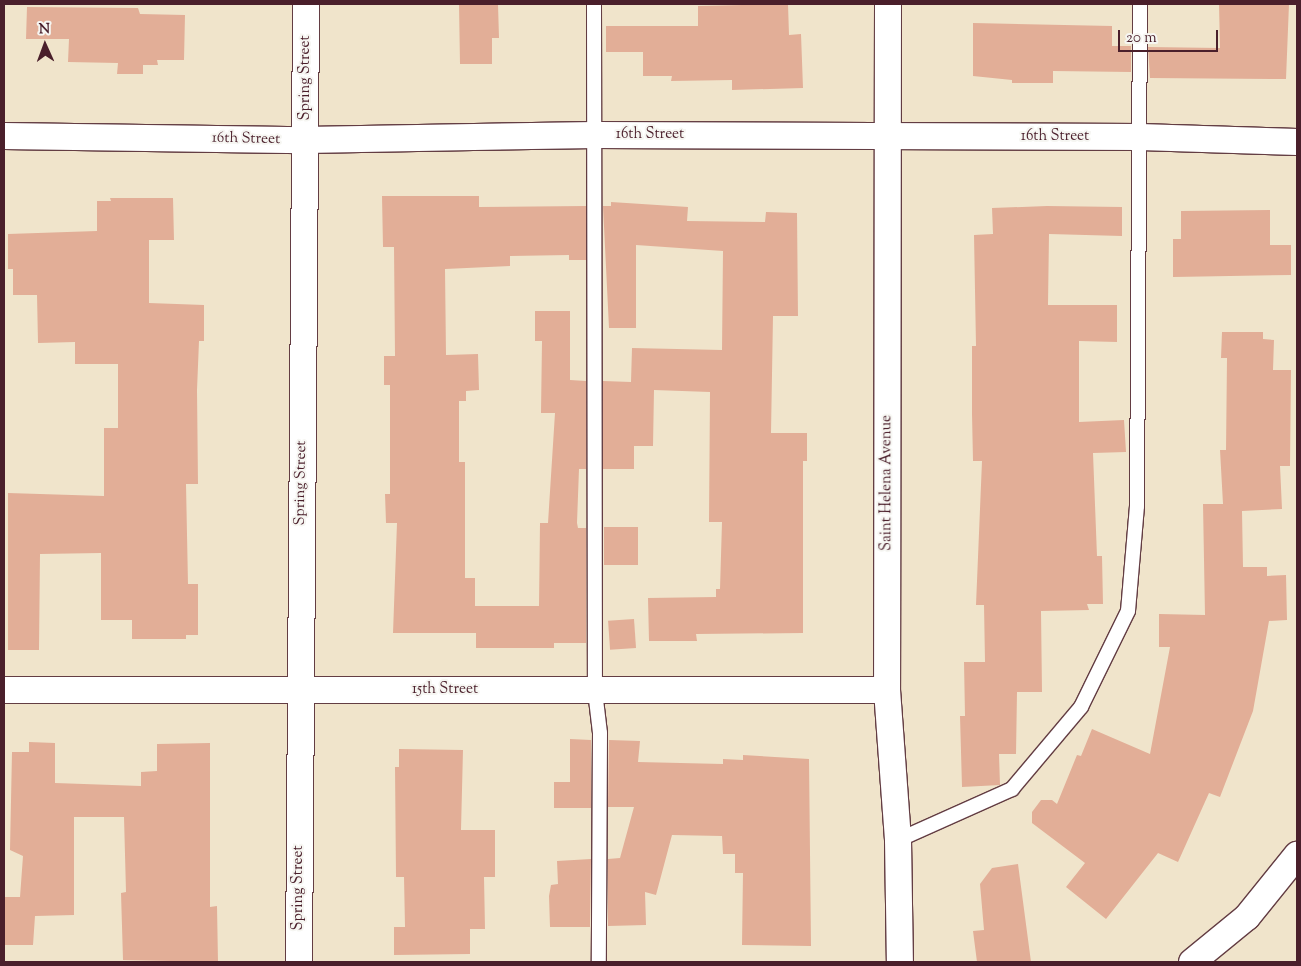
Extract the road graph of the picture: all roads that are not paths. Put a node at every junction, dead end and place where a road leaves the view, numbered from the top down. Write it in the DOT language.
graph roads {
  1 [pos="306,4"];
  2 [pos="594,4"];
  3 [pos="888,4"];
  4 [pos="1140,4"];
  5 [pos="595,135"];
  6 [pos="4,136"];
  7 [pos="887,136"];
  8 [pos="1140,137"];
  9 [pos="305,140"];
  10 [pos="1297,142"];
  11 [pos="299,689"];
  12 [pos="4,690"];
  13 [pos="887,690"];
  14 [pos="595,691"];
  15 [pos="898,840"];
  16 [pos="1297,855"];
  17 [pos="299,962"];
  18 [pos="600,962"];
  19 [pos="900,962"];
  20 [pos="1192,962"];
  1 -- 9 [label="street, Spring Street"];
  2 -- 5 [label="lane"];
  3 -- 7 [label="street, Saint Helena Avenue"];
  4 -- 8 [label="lane"];
  5 -- 7 [label="street, 16th Street"];
  5 -- 9 [label="street, 16th Street"];
  5 -- 14 [label="lane"];
  6 -- 9 [label="street, 16th Street"];
  7 -- 8 [label="street, 16th Street"];
  7 -- 13 [label="street, Saint Helena Avenue"];
  8 -- 10 [label="street, 16th Street"];
  8 -- 15 [label="lane"];
  9 -- 11 [label="street, Spring Street"];
  11 -- 12 [label="street, 15th Street"];
  11 -- 14 [label="street, 15th Street"];
  11 -- 17 [label="street, Spring Street"];
  13 -- 14 [label="street, 15th Street"];
  13 -- 15 [label="street, Saint Helena Avenue"];
  14 -- 18 [label="lane"];
  15 -- 19 [label="street, Saint Helena Avenue"];
  16 -- 20 [label="street"];
}
